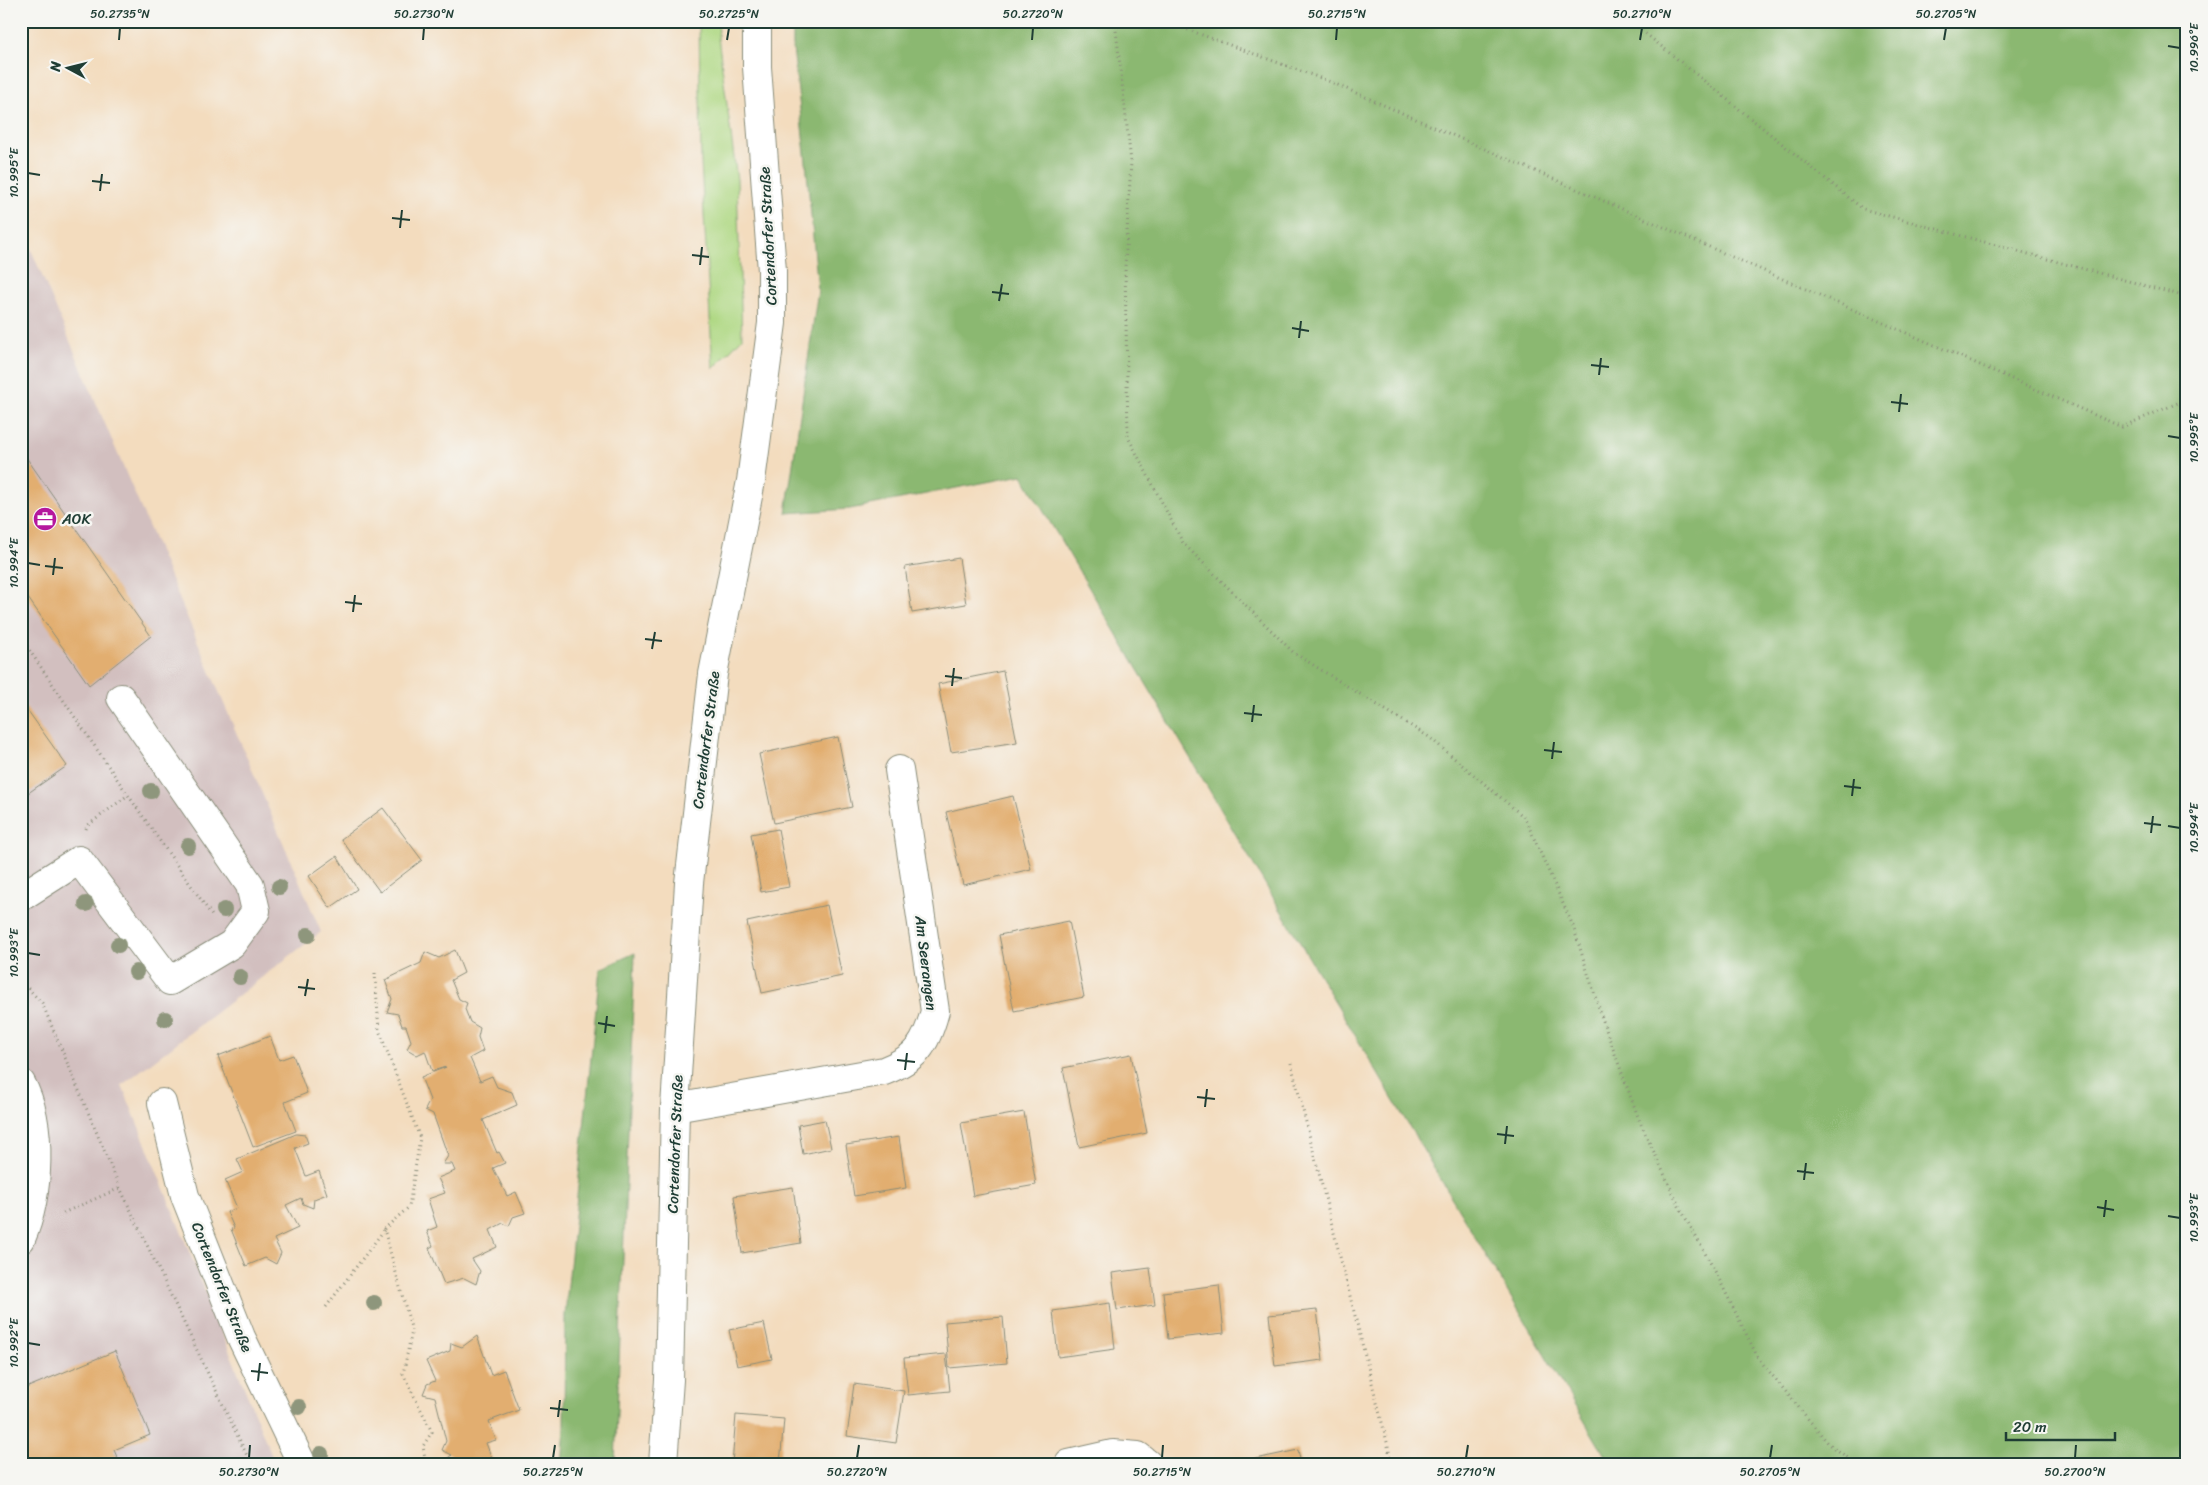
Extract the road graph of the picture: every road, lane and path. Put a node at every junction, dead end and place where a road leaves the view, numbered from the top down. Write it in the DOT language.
graph roads {
  1 [pos="757,21"];
  2 [pos="1115,21"];
  3 [pos="1164,21"];
  4 [pos="1630,21"];
  5 [pos="2187,297"];
  6 [pos="2187,399"];
  7 [pos="21,638"];
  8 [pos="121,698"];
  9 [pos="899,770"];
  10 [pos="128,794"];
  11 [pos="79,860"];
  12 [pos="21,897"];
  13 [pos="232,944"];
  14 [pos="375,973"];
  15 [pos="21,981"];
  16 [pos="1290,1063"];
  17 [pos="21,1083"];
  18 [pos="162,1103"];
  19 [pos="674,1108"];
  20 [pos="120,1188"];
  21 [pos="384,1229"];
  22 [pos="23,1234"];
  23 [pos="326,1308"];
  24 [pos="251,1464"];
  25 [pos="302,1464"];
  26 [pos="426,1464"];
  27 [pos="663,1464"];
  28 [pos="1069,1464"];
  29 [pos="1148,1464"];
  30 [pos="1390,1464"];
  31 [pos="1856,1464"];
  1 -- 19 [label="street, Cortendorfer Straße"];
  2 -- 31 [label="path"];
  3 -- 6 [label="path"];
  4 -- 5 [label="path"];
  7 -- 10 [label="path"];
  8 -- 13 [label="street"];
  9 -- 19 [label="street, Am Seerangen"];
  10 -- 11 [label="path"];
  10 -- 13 [label="path"];
  11 -- 12 [label="street"];
  11 -- 13 [label="street"];
  14 -- 21 [label="path"];
  15 -- 20 [label="path"];
  16 -- 30 [label="path"];
  17 -- 22 [label="street"];
  18 -- 25 [label="street, Cortendorfer Straße"];
  19 -- 27 [label="street, Cortendorfer Straße"];
  20 -- 22 [label="path"];
  20 -- 24 [label="path"];
  21 -- 23 [label="path"];
  21 -- 26 [label="path"];
  28 -- 29 [label="street"];
}
